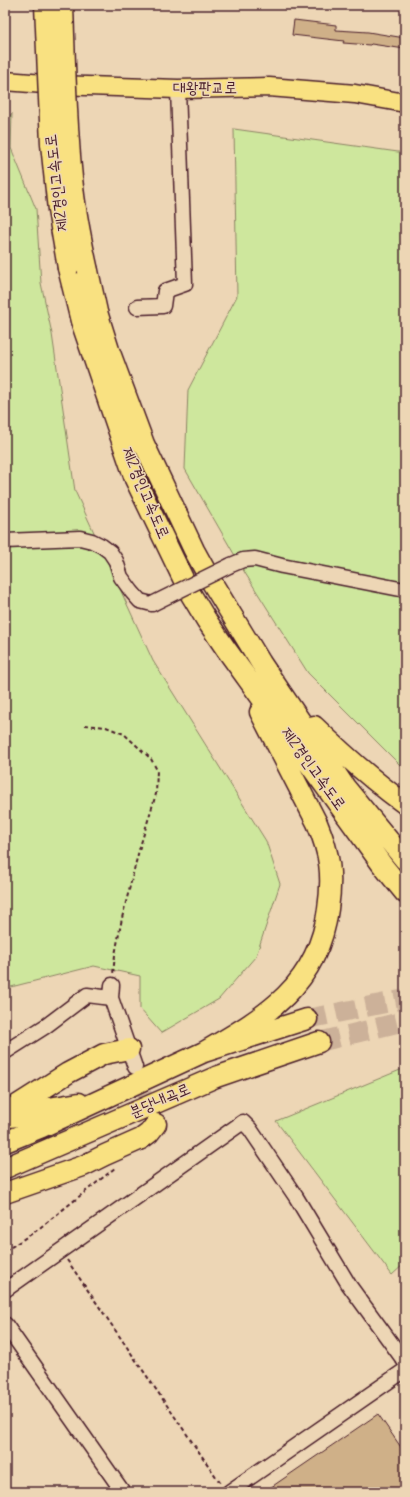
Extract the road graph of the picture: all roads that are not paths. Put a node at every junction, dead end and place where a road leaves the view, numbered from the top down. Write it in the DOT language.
graph roads {
  1 [pos="45,5"];
  2 [pos="63,5"];
  3 [pos="5,81"];
  4 [pos="178,89"];
  5 [pos="405,103"];
  6 [pos="137,307"];
  7 [pos="5,542"];
  8 [pos="405,590"];
  9 [pos="226,649"];
  10 [pos="262,663"];
  11 [pos="405,804"];
  12 [pos="405,860"];
  13 [pos="405,893"];
  14 [pos="307,1019"];
  15 [pos="318,1042"];
  16 [pos="5,1052"];
  17 [pos="204,1052"];
  18 [pos="132,1058"];
  19 [pos="106,1098"];
  20 [pos="5,1114"];
  21 [pos="5,1117"];
  22 [pos="156,1124"];
  23 [pos="5,1142"];
  24 [pos="5,1168"];
  25 [pos="5,1192"];
  26 [pos="5,1290"];
  27 [pos="5,1324"];
  28 [pos="405,1362"];
  29 [pos="405,1370"];
  30 [pos="226,1489"];
  31 [pos="123,1492"];
  1 -- 9 [label="highway, 제2경인고속도로, bridge"];
  2 -- 10 [label="highway, 제2경인고속도로, bridge"];
  3 -- 4 [label="main road, 대왕판교로"];
  4 -- 5 [label="main road, 대왕판교로"];
  4 -- 6 [label="street"];
  7 -- 8 [label="street, bridge"];
  9 -- 13 [label="highway, 제2경인고속도로"];
  9 -- 17 [label="highway"];
  10 -- 11 [label="highway"];
  10 -- 12 [label="highway, 제2경인고속도로"];
  14 -- 17 [label="highway, 분당내곡로"];
  15 -- 24 [label="highway, 분당내곡로"];
  16 -- 18 [label="street"];
  17 -- 19 [label="highway, 분당내곡로"];
  18 -- 20 [label="highway"];
  19 -- 21 [label="highway"];
  19 -- 23 [label="highway, 분당내곡로"];
  22 -- 25 [label="highway"];
  26 -- 28 [label="street"];
  27 -- 31 [label="street"];
  29 -- 30 [label="street"];
}
